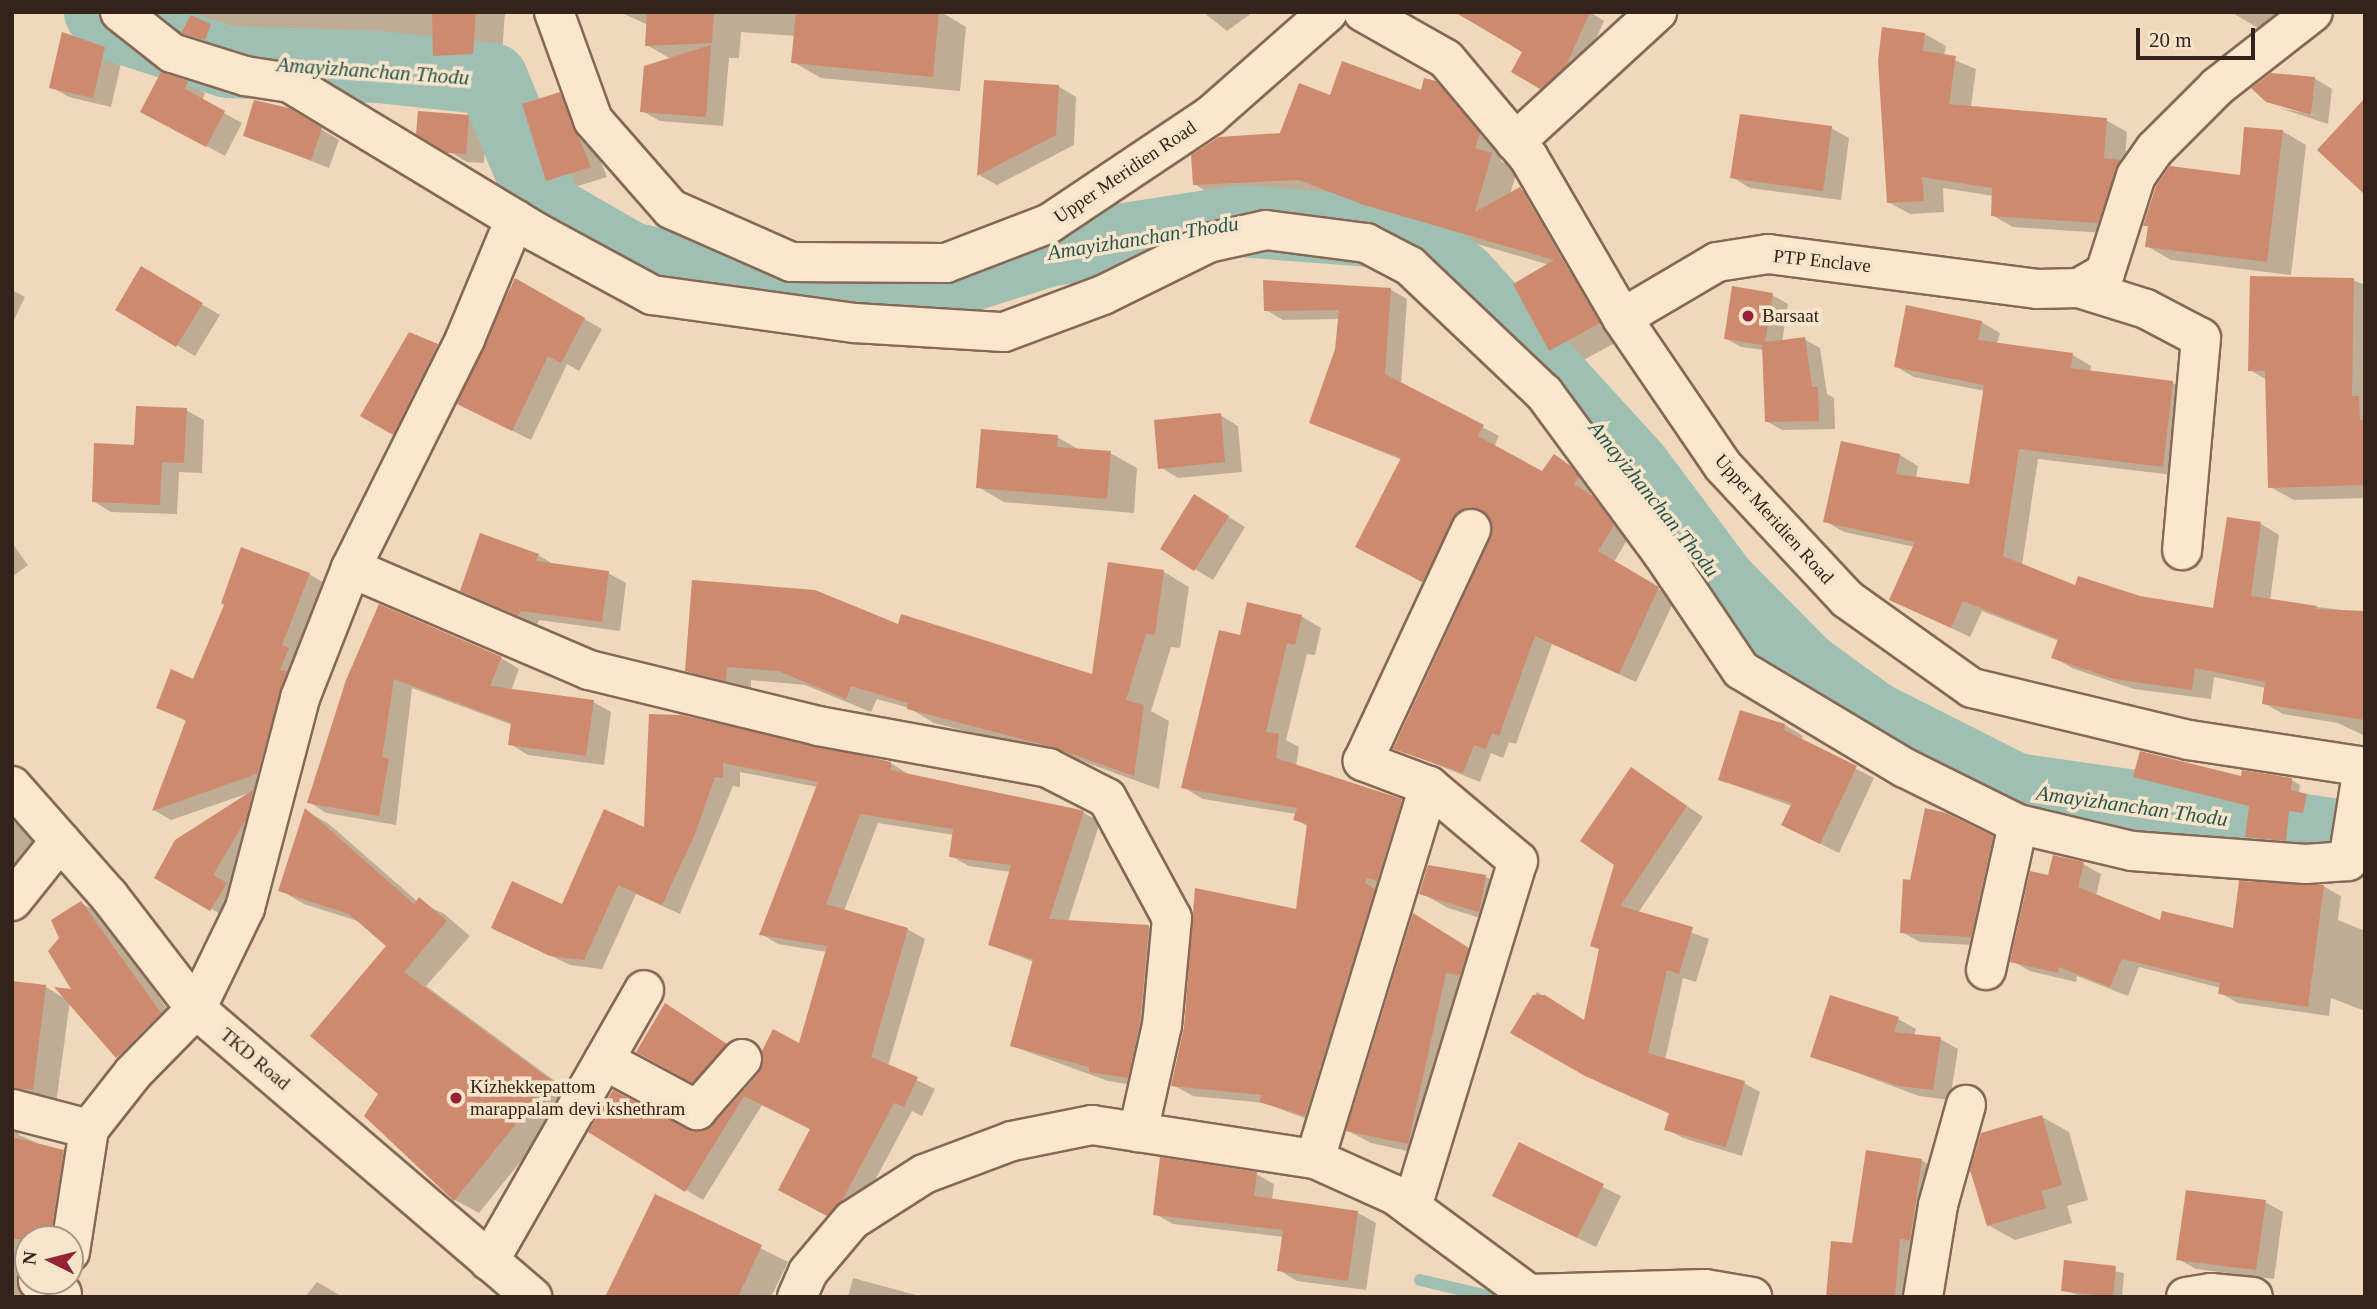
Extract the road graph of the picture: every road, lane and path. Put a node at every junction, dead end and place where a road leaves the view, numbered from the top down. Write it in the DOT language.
graph roads {
  1 [pos="120,12"];
  2 [pos="554,12"];
  3 [pos="1328,12"];
  4 [pos="1363,12"];
  5 [pos="1657,12"];
  6 [pos="2313,12"];
  7 [pos="1515,142"];
  8 [pos="515,219"];
  9 [pos="2079,288"];
  10 [pos="1622,318"];
  11 [pos="1471,529"];
  12 [pos="2182,550"];
  13 [pos="351,568"];
  14 [pos="2364,767"];
  15 [pos="12,786"];
  16 [pos="1429,786"];
  17 [pos="2018,824"];
  18 [pos="60,841"];
  19 [pos="12,901"];
  20 [pos="1986,970"];
  21 [pos="644,990"];
  22 [pos="196,1009"];
  23 [pos="742,1059"];
  24 [pos="604,1060"];
  25 [pos="1966,1105"];
  26 [pos="12,1109"];
  27 [pos="89,1129"];
  28 [pos="1139,1132"];
  29 [pos="1315,1158"];
  30 [pos="1412,1206"];
  31 [pos="74,1225"];
  32 [pos="489,1261"];
  33 [pos="533,1297"];
  34 [pos="797,1297"];
  35 [pos="1752,1297"];
  36 [pos="1923,1297"];
  37 [pos="2186,1297"];
  38 [pos="2253,1297"];
  1 -- 8 [label="street"];
  2 -- 3 [label="street, Upper Meridien Road"];
  4 -- 7 [label="street, Upper Meridien Road"];
  5 -- 7 [label="street"];
  6 -- 9 [label="street"];
  7 -- 10 [label="street, Upper Meridien Road"];
  8 -- 13 [label="street"];
  8 -- 17 [label="street"];
  9 -- 10 [label="street, PTP Enclave"];
  9 -- 12 [label="street, PTP Enclave"];
  10 -- 14 [label="street, Upper Meridien Road"];
  11 -- 16 [label="street"];
  13 -- 22 [label="street"];
  13 -- 28 [label="street"];
  14 -- 17 [label="street"];
  15 -- 18 [label="street, TKD Road"];
  16 -- 29 [label="street"];
  16 -- 30 [label="street"];
  17 -- 20 [label="street"];
  18 -- 19 [label="street"];
  18 -- 22 [label="street, TKD Road"];
  21 -- 24 [label="street"];
  22 -- 27 [label="street"];
  22 -- 32 [label="street, TKD Road"];
  23 -- 24 [label="street"];
  24 -- 32 [label="street"];
  25 -- 36 [label="street"];
  26 -- 27 [label="street"];
  27 -- 31 [label="street"];
  28 -- 29 [label="street"];
  28 -- 34 [label="street"];
  29 -- 30 [label="street"];
  30 -- 35 [label="street"];
  32 -- 33 [label="street, TKD Road"];
  37 -- 38 [label="street"];
}
